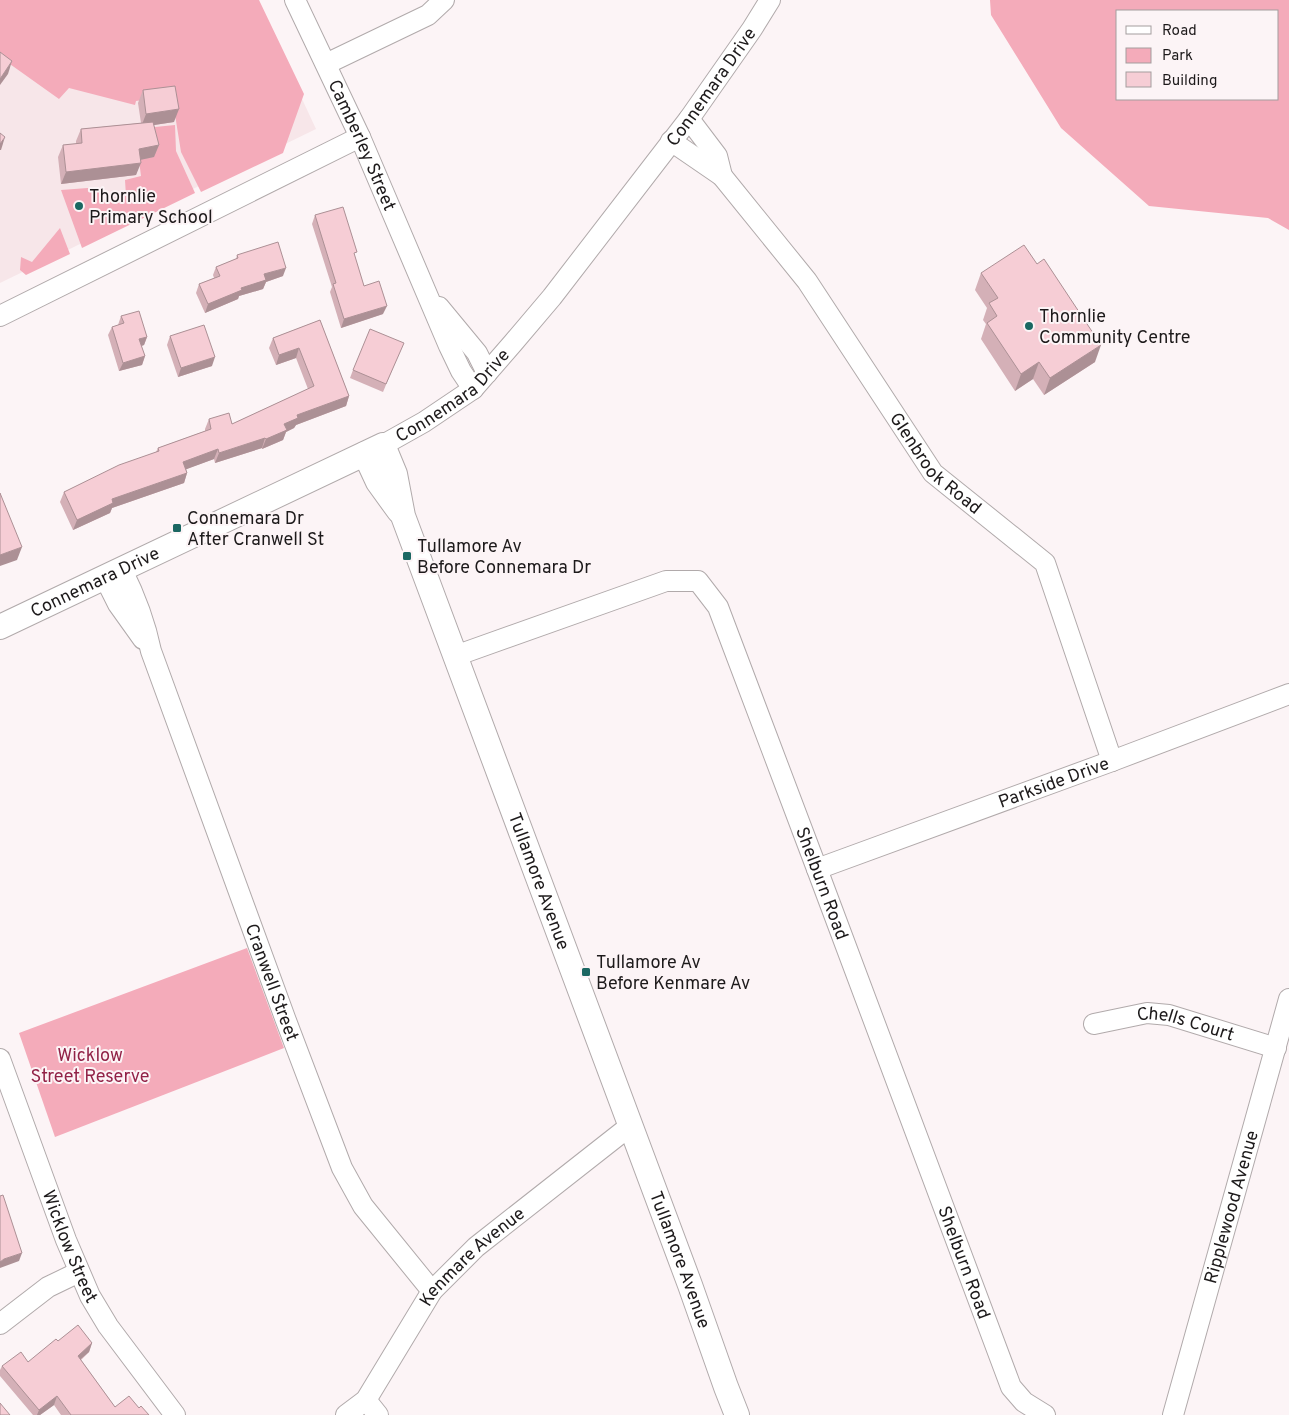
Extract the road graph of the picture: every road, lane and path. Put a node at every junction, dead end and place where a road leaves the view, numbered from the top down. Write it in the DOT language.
graph roads {
  1 [pos="295,0"];
  2 [pos="444,0"];
  3 [pos="770,0"];
  4 [pos="326,64"];
  5 [pos="689,119"];
  6 [pos="360,137"];
  7 [pos="671,141"];
  8 [pos="722,176"];
  9 [pos="427,292"];
  10 [pos="0,316"];
  11 [pos="487,373"];
  12 [pos="472,389"];
  13 [pos="374,450"];
  14 [pos="114,574"];
  15 [pos="0,627"];
  16 [pos="455,656"];
  17 [pos="1289,694"];
  18 [pos="1112,761"];
  19 [pos="817,869"];
  20 [pos="1289,999"];
  21 [pos="1094,1024"];
  22 [pos="1276,1048"];
  23 [pos="0,1059"];
  24 [pos="630,1126"];
  25 [pos="79,1272"];
  26 [pos="432,1291"];
  27 [pos="0,1324"];
  28 [pos="372,1407"];
  29 [pos="175,1415"];
  30 [pos="346,1415"];
  31 [pos="738,1415"];
  32 [pos="1045,1415"];
  33 [pos="1173,1415"];
  1 -- 4 [label="street, Camberley Street"];
  2 -- 4 [label="street"];
  3 -- 5 [label="street, Connemara Drive"];
  4 -- 6 [label="street, Camberley Street"];
  5 -- 7 [label="street, Connemara Drive"];
  5 -- 8 [label="street, Glenbrook Road"];
  6 -- 9 [label="street, Camberley Street"];
  6 -- 10 [label="street"];
  7 -- 8 [label="street, Glenbrook Road"];
  7 -- 11 [label="street, Connemara Drive"];
  8 -- 18 [label="street, Glenbrook Road"];
  9 -- 11 [label="street, Camberley Street"];
  9 -- 12 [label="street, Camberley Street"];
  11 -- 12 [label="street, Connemara Drive"];
  12 -- 13 [label="street, Connemara Drive"];
  13 -- 14 [label="street, Connemara Drive"];
  13 -- 16 [label="street, Tullamore Avenue"];
  14 -- 15 [label="street, Connemara Drive"];
  14 -- 26 [label="street, Cranwell Street"];
  16 -- 19 [label="street, Shelburn Road"];
  16 -- 24 [label="street, Tullamore Avenue"];
  17 -- 18 [label="street, Parkside Drive"];
  18 -- 19 [label="street, Parkside Drive"];
  19 -- 32 [label="street, Shelburn Road"];
  20 -- 22 [label="street, Ripplewood Avenue"];
  21 -- 22 [label="street, Chells Court"];
  22 -- 33 [label="street, Ripplewood Avenue"];
  23 -- 25 [label="street, Wicklow Street"];
  24 -- 26 [label="street, Kenmare Avenue"];
  24 -- 31 [label="street, Tullamore Avenue"];
  25 -- 27 [label="street"];
  25 -- 29 [label="street, Wicklow Street"];
  26 -- 28 [label="street, Kenmare Avenue"];
  28 -- 30 [label="street, Kenmare Avenue"];
}
